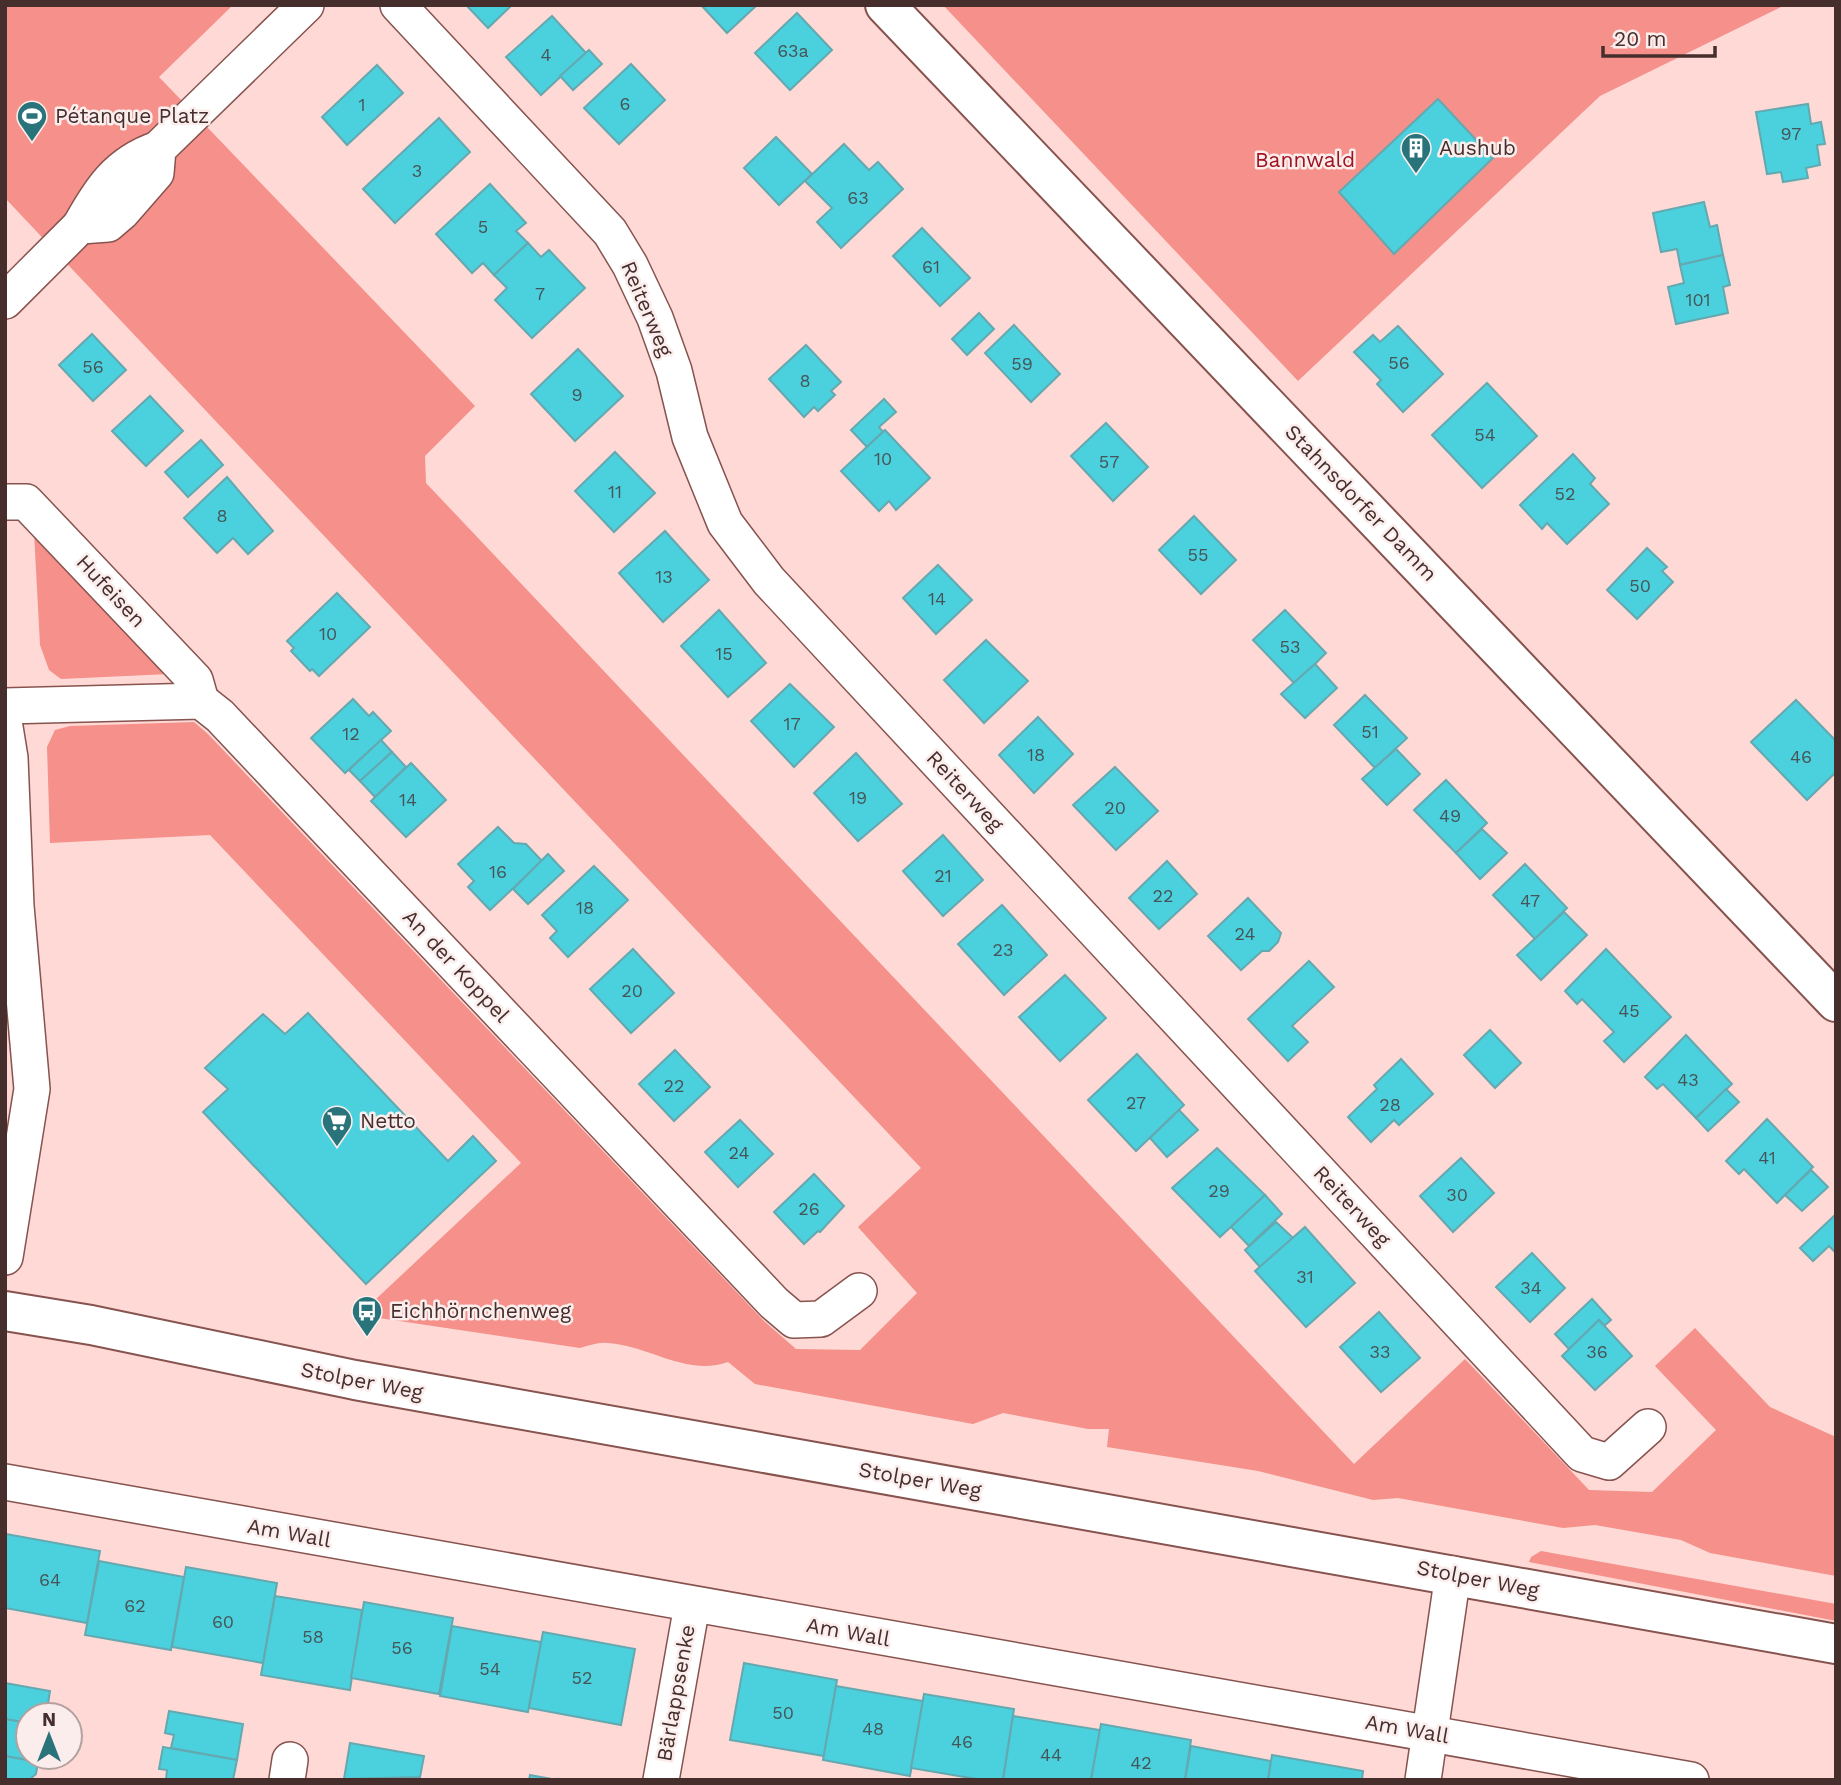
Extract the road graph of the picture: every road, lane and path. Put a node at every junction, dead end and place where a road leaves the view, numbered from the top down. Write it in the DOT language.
graph roads {
  1 [pos="306,5"];
  2 [pos="398,5"];
  3 [pos="885,5"];
  4 [pos="5,301"];
  5 [pos="5,502"];
  6 [pos="201,701"];
  7 [pos="5,706"];
  8 [pos="5,727"];
  9 [pos="1836,1002"];
  10 [pos="5,1258"];
  11 [pos="859,1291"];
  12 [pos="5,1311"];
  13 [pos="1648,1427"];
  14 [pos="5,1482"];
  15 [pos="1453,1574"];
  16 [pos="692,1605"];
  17 [pos="1836,1644"];
  18 [pos="1432,1733"];
  19 [pos="660,1780"];
  20 [pos="1423,1780"];
  21 [pos="1691,1780"];
  1 -- 4 [label="street"];
  2 -- 13 [label="street, Reiterweg"];
  3 -- 9 [label="street, Stahnsdorfer Damm"];
  5 -- 6 [label="street, Hufeisen"];
  6 -- 7 [label="street"];
  6 -- 11 [label="street, An der Koppel"];
  8 -- 10 [label="street"];
  12 -- 15 [label="street, Stolper Weg"];
  14 -- 16 [label="street, Am Wall"];
  15 -- 17 [label="street, Stolper Weg"];
  15 -- 18 [label="street"];
  16 -- 18 [label="street, Am Wall"];
  16 -- 19 [label="street, Bärlappsenke"];
  18 -- 20 [label="street"];
  18 -- 21 [label="street, Am Wall"];
}
